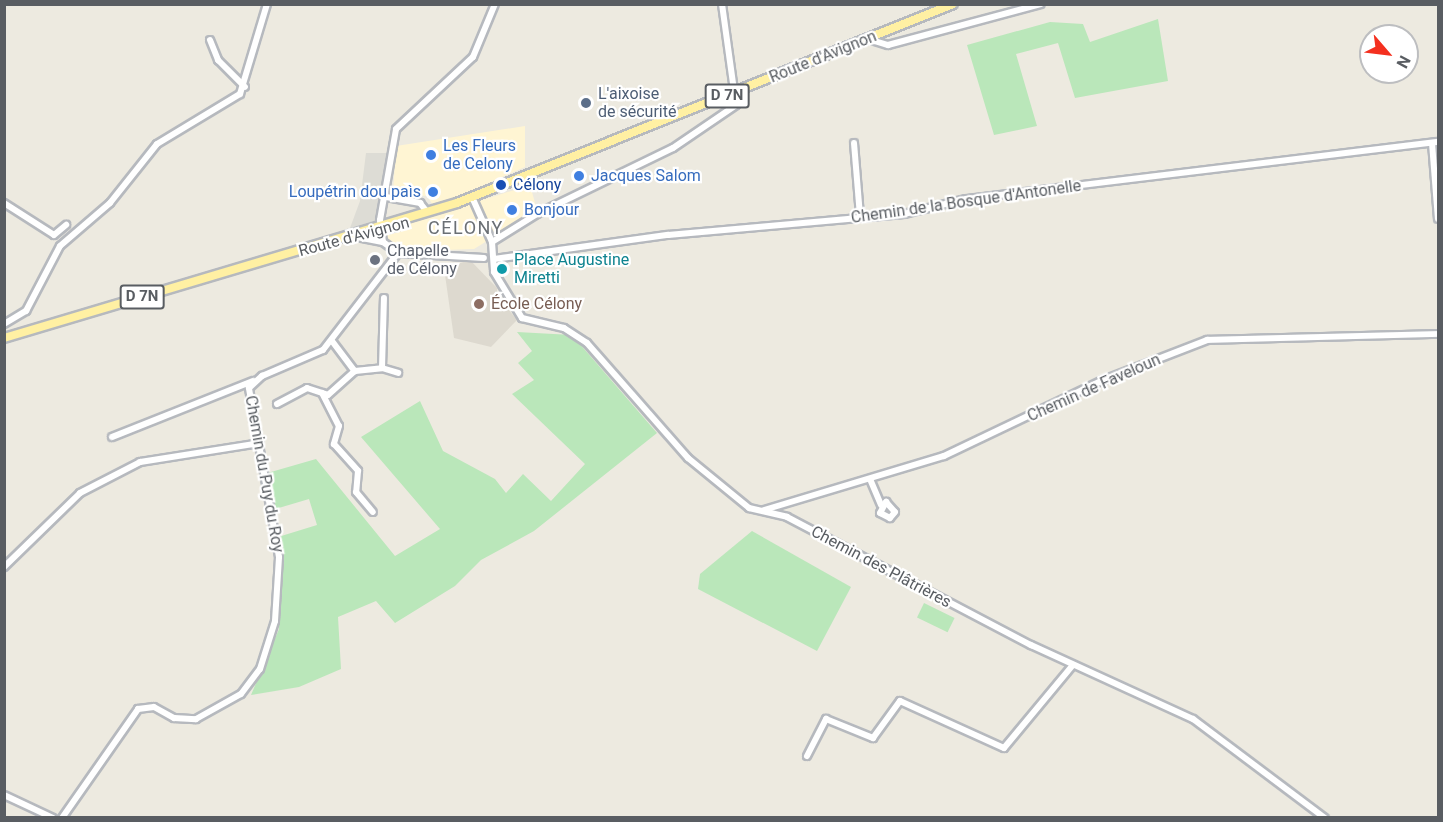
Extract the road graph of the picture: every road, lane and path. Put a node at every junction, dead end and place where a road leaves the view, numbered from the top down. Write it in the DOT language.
graph roads {
  1 [pos="267,4"];
  2 [pos="495,4"];
  3 [pos="722,4"];
  4 [pos="953,4"];
  5 [pos="1041,4"];
  6 [pos="868,39"];
  7 [pos="210,40"];
  8 [pos="245,87"];
  9 [pos="735,93"];
  10 [pos="1435,142"];
  11 [pos="854,143"];
  12 [pos="386,196"];
  13 [pos="473,199"];
  14 [pos="4,203"];
  15 [pos="427,212"];
  16 [pos="860,216"];
  17 [pos="1438,219"];
  18 [pos="66,225"];
  19 [pos="380,227"];
  20 [pos="357,237"];
  21 [pos="384,242"];
  22 [pos="492,242"];
  23 [pos="398,253"];
  24 [pos="280,256"];
  25 [pos="492,259"];
  26 [pos="384,298"];
  27 [pos="4,324"];
  28 [pos="1438,334"];
  29 [pos="4,338"];
  30 [pos="332,340"];
  31 [pos="382,368"];
  32 [pos="355,371"];
  33 [pos="398,373"];
  34 [pos="253,381"];
  35 [pos="322,393"];
  36 [pos="277,404"];
  37 [pos="112,437"];
  38 [pos="260,443"];
  39 [pos="870,479"];
  40 [pos="881,506"];
  41 [pos="762,511"];
  42 [pos="373,512"];
  43 [pos="4,567"];
  44 [pos="1073,665"];
  45 [pos="807,756"];
  46 [pos="4,795"];
  47 [pos="52,818"];
  48 [pos="62,818"];
  49 [pos="1325,818"];
  1 -- 8 [label="street"];
  2 -- 12 [label="street"];
  3 -- 9 [label="street"];
  4 -- 6 [label="main road, Route d'Avignon / D 7N"];
  5 -- 6 [label="street"];
  6 -- 9 [label="main road, Route d'Avignon / D 7N"];
  7 -- 8 [label="street"];
  8 -- 27 [label="street"];
  9 -- 13 [label="main road, Route d'Avignon / D 7N"];
  9 -- 22 [label="street"];
  10 -- 16 [label="street, Chemin de la Bosque d'Antonelle"];
  10 -- 17 [label="street"];
  11 -- 16 [label="street"];
  12 -- 15 [label="street"];
  12 -- 19 [label="street"];
  13 -- 15 [label="main road, Route d'Avignon / D 7N"];
  13 -- 19 [label="main road, Route d'Avignon / D 7N"];
  13 -- 22 [label="street"];
  14 -- 18 [label="street"];
  15 -- 19 [label="main road, Route d'Avignon / D 7N"];
  16 -- 25 [label="street, Chemin de la Bosque d'Antonelle"];
  19 -- 20 [label="main road, Route d'Avignon / D 7N"];
  19 -- 21 [label="street"];
  19 -- 24 [label="main road, Route d'Avignon / D 7N"];
  20 -- 21 [label="street"];
  20 -- 24 [label="main road, Route d'Avignon / D 7N"];
  21 -- 23 [label="street"];
  22 -- 25 [label="street"];
  23 -- 25 [label="street"];
  23 -- 30 [label="street, Chemin du Puy du Roy"];
  24 -- 29 [label="main road, Route d'Avignon / D 7N"];
  25 -- 41 [label="street, Chemin des Plâtrières"];
  26 -- 31 [label="street"];
  28 -- 39 [label="street, Chemin de Faveloun"];
  30 -- 32 [label="street"];
  30 -- 34 [label="street, Chemin du Puy du Roy"];
  31 -- 32 [label="street"];
  31 -- 33 [label="street"];
  32 -- 35 [label="street"];
  34 -- 37 [label="street"];
  34 -- 38 [label="street, Chemin du Puy du Roy"];
  35 -- 36 [label="street"];
  35 -- 42 [label="street"];
  38 -- 43 [label="street"];
  38 -- 48 [label="street, Chemin du Puy du Roy"];
  39 -- 40 [label="street"];
  39 -- 41 [label="street, Chemin de Faveloun"];
  41 -- 44 [label="street, Chemin des Plâtrières"];
  44 -- 45 [label="street"];
  44 -- 49 [label="street, Chemin des Plâtrières"];
  46 -- 47 [label="street"];
}
